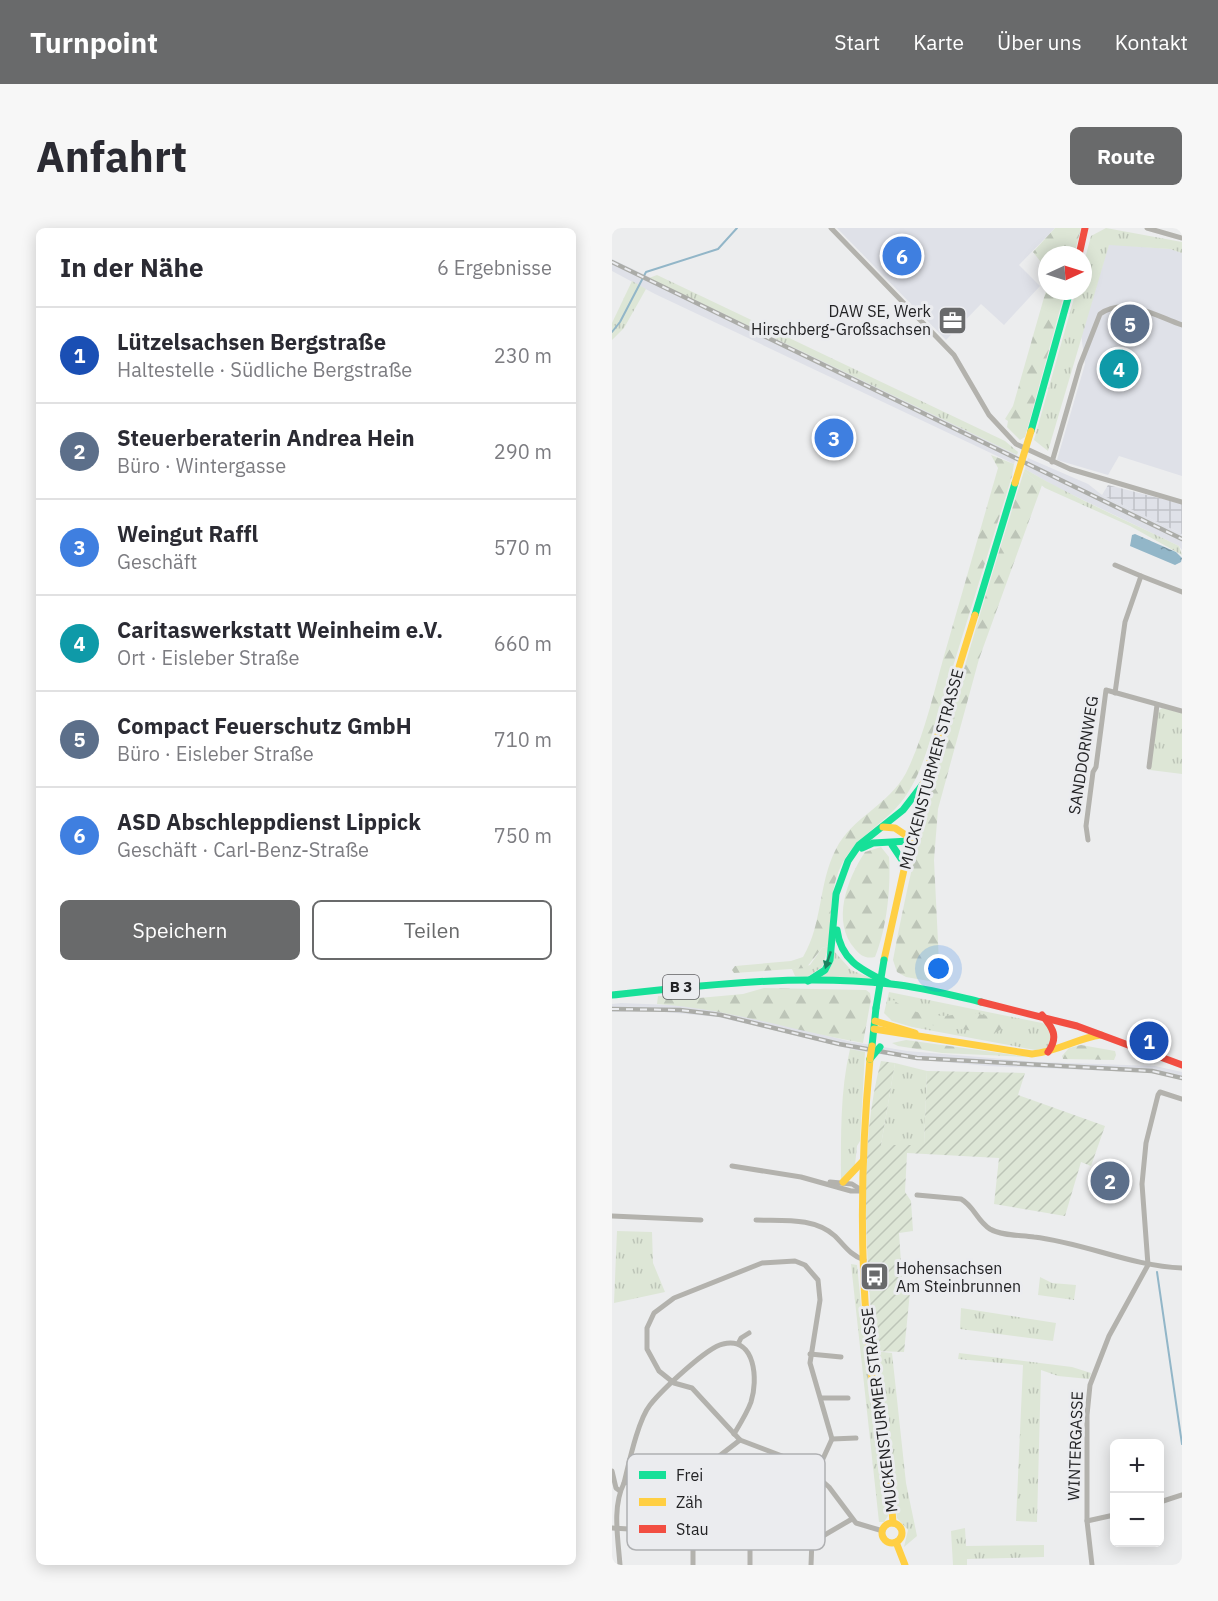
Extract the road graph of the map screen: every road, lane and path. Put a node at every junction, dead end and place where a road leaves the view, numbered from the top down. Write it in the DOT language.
graph roads {
  1 [pos="831,228"];
  2 [pos="1085,228"];
  3 [pos="1147,228"];
  4 [pos="1182,238"];
  5 [pos="1081,246"];
  6 [pos="1067,300"];
  7 [pos="1182,325"];
  8 [pos="1052,462"];
  9 [pos="1182,502"];
  10 [pos="1115,565"];
  11 [pos="1141,576"];
  12 [pos="1182,592"];
  13 [pos="1115,693"];
  14 [pos="1157,705"];
  15 [pos="1182,711"];
  16 [pos="1149,767"];
  17 [pos="923,784"];
  18 [pos="883,827"];
  19 [pos="909,840"];
  20 [pos="1088,840"];
  21 [pos="892,845"];
  22 [pos="904,863"];
  23 [pos="808,981"];
  24 [pos="891,984"];
  25 [pos="612,995"];
  26 [pos="1042,1014"];
  27 [pos="874,1025"];
  28 [pos="1107,1034"];
  29 [pos="895,1035"];
  30 [pos="921,1035"];
  31 [pos="1048,1053"];
  32 [pos="870,1059"];
  33 [pos="1182,1065"];
  34 [pos="1182,1098"];
  35 [pos="863,1161"];
  36 [pos="732,1166"];
  37 [pos="825,1182"];
  38 [pos="843,1182"];
  39 [pos="863,1191"];
  40 [pos="917,1195"];
  41 [pos="612,1216"];
  42 [pos="700,1220"];
  43 [pos="756,1220"];
  44 [pos="864,1260"];
  45 [pos="1148,1265"];
  46 [pos="1182,1268"];
  47 [pos="749,1333"];
  48 [pos="738,1344"];
  49 [pos="810,1354"];
  50 [pos="841,1357"];
  51 [pos="674,1383"];
  52 [pos="822,1398"];
  53 [pos="848,1398"];
  54 [pos="734,1434"];
  55 [pos="856,1438"];
  56 [pos="832,1439"];
  57 [pos="740,1440"];
  58 [pos="631,1454"];
  59 [pos="724,1454"];
  60 [pos="780,1454"];
  61 [pos="825,1454"];
  62 [pos="612,1471"];
  63 [pos="627,1471"];
  64 [pos="627,1482"];
  65 [pos="624,1483"];
  66 [pos="825,1485"];
  67 [pos="620,1491"];
  68 [pos="1182,1495"];
  69 [pos="1164,1501"];
  70 [pos="1110,1516"];
  71 [pos="852,1519"];
  72 [pos="1087,1521"];
  73 [pos="893,1523"];
  74 [pos="614,1528"];
  75 [pos="883,1531"];
  76 [pos="825,1538"];
  77 [pos="896,1542"];
  78 [pos="812,1550"];
  79 [pos="620,1565"];
  80 [pos="811,1565"];
  81 [pos="905,1565"];
  82 [pos="1092,1565"];
  1 -- 8 [label="street"];
  2 -- 5 [label="main road"];
  3 -- 4 [label="street"];
  6 -- 17 [label="main road, MUCKENSTURMER STRASSE, bridge"];
  7 -- 8 [label="street"];
  8 -- 9 [label="street"];
  10 -- 11 [label="street"];
  11 -- 12 [label="street"];
  11 -- 13 [label="street"];
  13 -- 14 [label="street, SANDDORNWEG"];
  13 -- 20 [label="street, SANDDORNWEG"];
  14 -- 15 [label="street, SANDDORNWEG"];
  14 -- 16 [label="street"];
  17 -- 18 [label="main road"];
  17 -- 19 [label="main road, MUCKENSTURMER STRASSE"];
  18 -- 19 [label="main road"];
  18 -- 23 [label="main road, one-way"];
  19 -- 21 [label="main road"];
  19 -- 22 [label="main road, MUCKENSTURMER STRASSE"];
  21 -- 22 [label="main road"];
  21 -- 24 [label="main road"];
  22 -- 27 [label="main road, MUCKENSTURMER STRASSE, bridge"];
  23 -- 24 [label="main road, B 3"];
  23 -- 25 [label="main road, B 3"];
  24 -- 26 [label="main road, B 3"];
  26 -- 28 [label="main road, B 3"];
  26 -- 31 [label="main road"];
  27 -- 29 [label="main road"];
  27 -- 30 [label="main road"];
  27 -- 32 [label="main road, MUCKENSTURMER STRASSE, bridge"];
  28 -- 31 [label="main road"];
  28 -- 33 [label="main road, B 3"];
  29 -- 30 [label="main road"];
  29 -- 32 [label="main road, bridge"];
  30 -- 31 [label="main road"];
  32 -- 35 [label="main road, MUCKENSTURMER STRASSE"];
  34 -- 45 [label="street"];
  35 -- 38 [label="main road"];
  35 -- 39 [label="main road, MUCKENSTURMER STRASSE"];
  36 -- 37 [label="street"];
  37 -- 38 [label="street"];
  37 -- 39 [label="street"];
  38 -- 39 [label="street"];
  39 -- 44 [label="main road, MUCKENSTURMER STRASSE"];
  40 -- 45 [label="street"];
  41 -- 42 [label="street"];
  43 -- 44 [label="street"];
  44 -- 73 [label="main road, MUCKENSTURMER STRASSE"];
  45 -- 46 [label="street"];
  45 -- 72 [label="street, WINTERGASSE"];
  47 -- 48 [label="street"];
  48 -- 51 [label="street"];
  48 -- 54 [label="street"];
  49 -- 50 [label="street"];
  49 -- 51 [label="street"];
  49 -- 52 [label="street"];
  51 -- 54 [label="street"];
  51 -- 58 [label="street"];
  52 -- 53 [label="street"];
  52 -- 56 [label="street"];
  54 -- 57 [label="street"];
  55 -- 56 [label="street"];
  56 -- 61 [label="street"];
  57 -- 59 [label="street"];
  57 -- 60 [label="street"];
  62 -- 67 [label="street"];
  63 -- 65 [label="street"];
  64 -- 65 [label="street"];
  65 -- 67 [label="street"];
  66 -- 71 [label="street"];
  67 -- 74 [label="street"];
  68 -- 69 [label="street"];
  70 -- 72 [label="street"];
  71 -- 75 [label="street"];
  71 -- 76 [label="street"];
  72 -- 82 [label="street, WINTERGASSE"];
  73 -- 75 [label="main road"];
  73 -- 77 [label="main road"];
  74 -- 79 [label="street"];
  75 -- 77 [label="main road"];
  77 -- 81 [label="main road"];
  78 -- 80 [label="street"];
}
